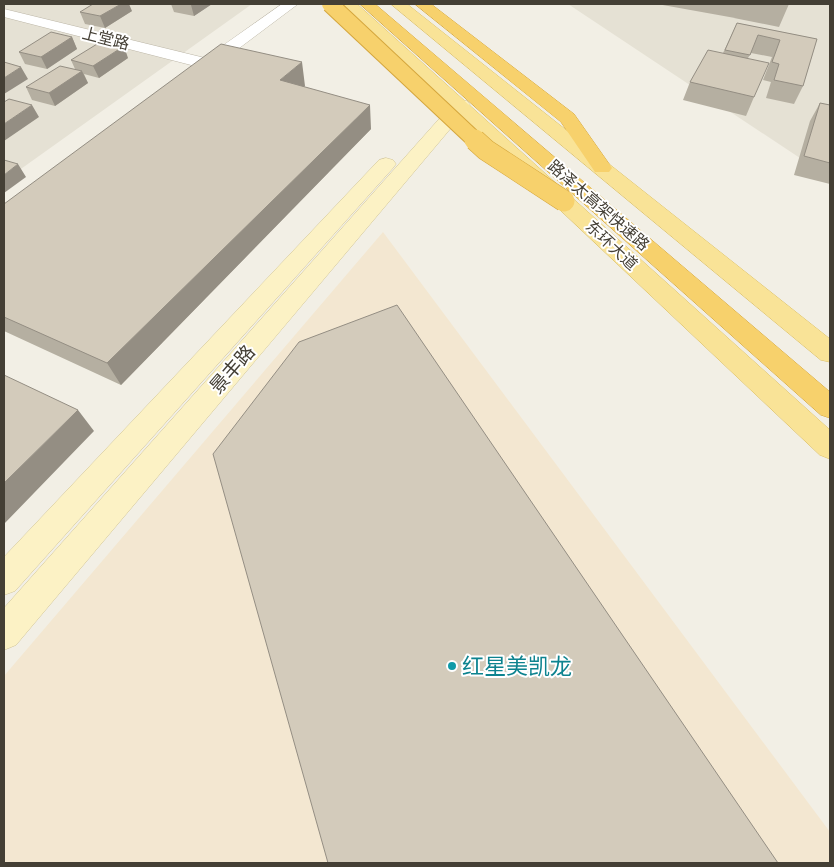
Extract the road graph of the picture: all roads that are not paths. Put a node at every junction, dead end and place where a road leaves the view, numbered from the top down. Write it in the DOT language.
graph roads {
  1 [pos="291,4"];
  2 [pos="330,4"];
  3 [pos="349,4"];
  4 [pos="367,4"];
  5 [pos="380,4"];
  6 [pos="398,4"];
  7 [pos="422,4"];
  8 [pos="4,13"];
  9 [pos="208,64"];
  10 [pos="184,81"];
  11 [pos="455,100"];
  12 [pos="602,168"];
  13 [pos="564,201"];
  14 [pos="830,353"];
  15 [pos="823,375"];
  16 [pos="830,407"];
  17 [pos="830,447"];
  18 [pos="4,580"];
  19 [pos="4,633"];
  1 -- 9 [label="street"];
  2 -- 13 [label="highway, bridge"];
  3 -- 11 [label="main road, 东环大道"];
  4 -- 16 [label="highway, 路泽太高架快速路"];
  5 -- 15 [label="highway, 路泽太高架快速路"];
  6 -- 12 [label="main road"];
  7 -- 12 [label="highway"];
  8 -- 9 [label="street, 上堂路"];
  9 -- 10 [label="street"];
  11 -- 13 [label="main road, 东环大道"];
  11 -- 18 [label="street, 景丰路"];
  11 -- 19 [label="street, 景丰路"];
  12 -- 14 [label="main road"];
  13 -- 17 [label="main road, 东环大道"];
}
